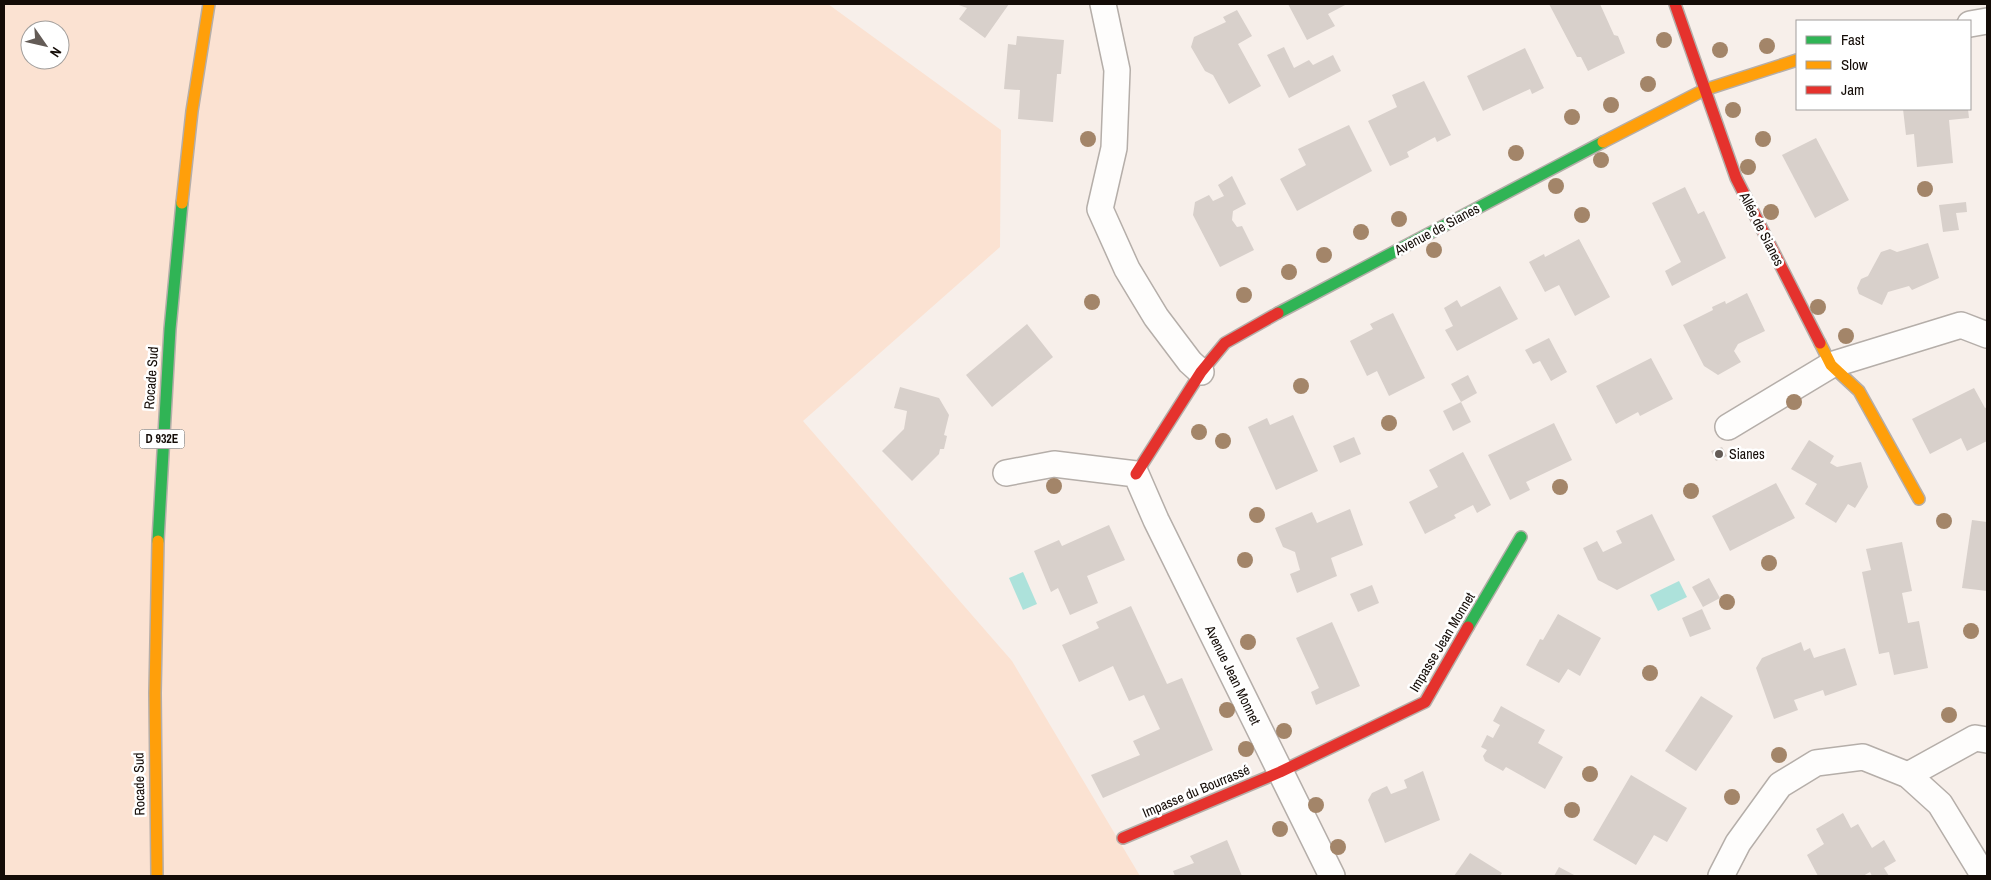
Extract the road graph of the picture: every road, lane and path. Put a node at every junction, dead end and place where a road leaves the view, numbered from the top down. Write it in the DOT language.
graph roads {
  1 [pos="209,4"];
  2 [pos="1675,4"];
  3 [pos="1108,5"];
  4 [pos="1987,22"];
  5 [pos="1971,24"];
  6 [pos="1796,60"];
  7 [pos="1704,90"];
  8 [pos="1987,335"];
  9 [pos="1831,365"];
  10 [pos="1201,372"];
  11 [pos="1728,427"];
  12 [pos="1006,473"];
  13 [pos="1136,474"];
  14 [pos="1919,499"];
  15 [pos="1521,537"];
  16 [pos="1987,740"];
  17 [pos="1280,772"];
  18 [pos="1908,775"];
  19 [pos="1123,838"];
  20 [pos="157,876"];
  21 [pos="1332,876"];
  22 [pos="1721,876"];
  23 [pos="1984,876"];
  1 -- 20 [label="street, Rocade Sud / D 932E"];
  2 -- 7 [label="street, Allée de Sianes"];
  3 -- 10 [label="street"];
  4 -- 5 [label="street"];
  6 -- 7 [label="street, Avenue de Sianes"];
  7 -- 9 [label="street, Allée de Sianes"];
  7 -- 10 [label="street, Avenue de Sianes"];
  8 -- 9 [label="street"];
  9 -- 11 [label="street"];
  9 -- 14 [label="street, Allée de Sianes"];
  10 -- 13 [label="street, Avenue de Sianes"];
  12 -- 13 [label="street"];
  13 -- 17 [label="street, Avenue Jean Monnet"];
  15 -- 17 [label="street, Impasse Jean Monnet"];
  16 -- 18 [label="street"];
  17 -- 19 [label="street, Impasse du Bourrassé"];
  17 -- 21 [label="street, Avenue Jean Monnet"];
  18 -- 22 [label="street"];
  18 -- 23 [label="street"];
}
